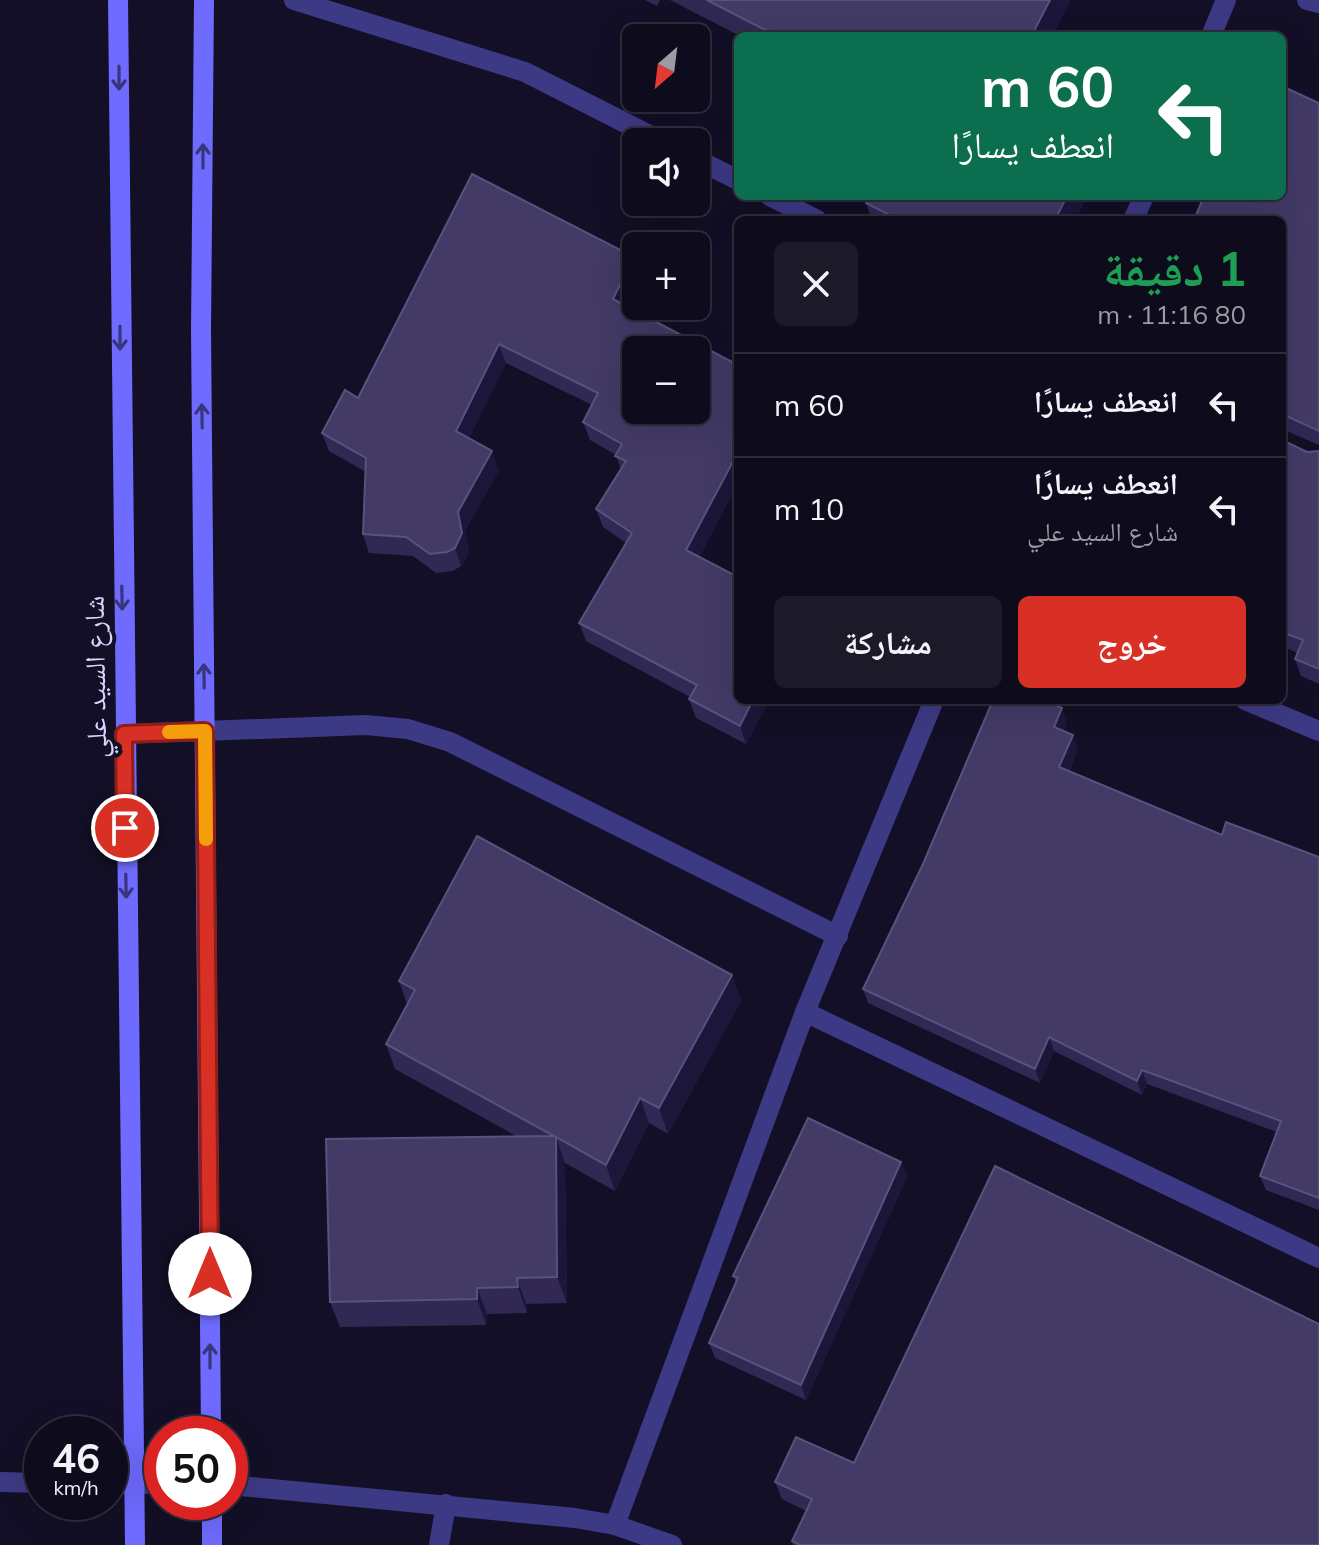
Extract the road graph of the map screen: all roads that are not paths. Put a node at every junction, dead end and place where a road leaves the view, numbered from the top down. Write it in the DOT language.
graph roads {
  1 [pos="118,0"];
  2 [pos="204,0"];
  3 [pos="294,0"];
  4 [pos="1226,0"];
  5 [pos="1307,0"];
  6 [pos="1319,3"];
  7 [pos="1213,32"];
  8 [pos="635,128"];
  9 [pos="710,166"];
  10 [pos="734,178"];
  11 [pos="778,200"];
  12 [pos="809,216"];
  13 [pos="932,704"];
  14 [pos="1255,704"];
  15 [pos="205,731"];
  16 [pos="1319,731"];
  17 [pos="124,734"];
  18 [pos="838,936"];
  19 [pos="805,1012"];
  20 [pos="1319,1258"];
  21 [pos="211,1416"];
  22 [pos="0,1482"];
  23 [pos="24,1483"];
  24 [pos="128,1485"];
  25 [pos="134,1485"];
  26 [pos="144,1485"];
  27 [pos="248,1487"];
  28 [pos="446,1504"];
  29 [pos="212,1520"];
  30 [pos="615,1525"];
  31 [pos="135,1545"];
  32 [pos="212,1545"];
  33 [pos="439,1545"];
  34 [pos="672,1545"];
  1 -- 17 [label="main road, شارع السيد علي, one-way"];
  15 -- 2 [label="main road, one-way"];
  3 -- 8 [label="street"];
  4 -- 7 [label="street"];
  5 -- 6 [label="street"];
  9 -- 10 [label="street"];
  11 -- 12 [label="street"];
  13 -- 18 [label="street"];
  14 -- 16 [label="street"];
  15 -- 17 [label="street"];
  15 -- 18 [label="street"];
  21 -- 15 [label="main road, one-way"];
  17 -- 25 [label="main road, شارع السيد علي, one-way"];
  18 -- 19 [label="street"];
  19 -- 20 [label="street"];
  19 -- 30 [label="street"];
  22 -- 23 [label="street"];
  24 -- 25 [label="street"];
  25 -- 26 [label="street"];
  25 -- 31 [label="main road, شارع السيد علي"];
  27 -- 28 [label="street"];
  28 -- 30 [label="street"];
  28 -- 33 [label="street"];
  29 -- 32 [label="main road"];
  30 -- 34 [label="street"];
}
